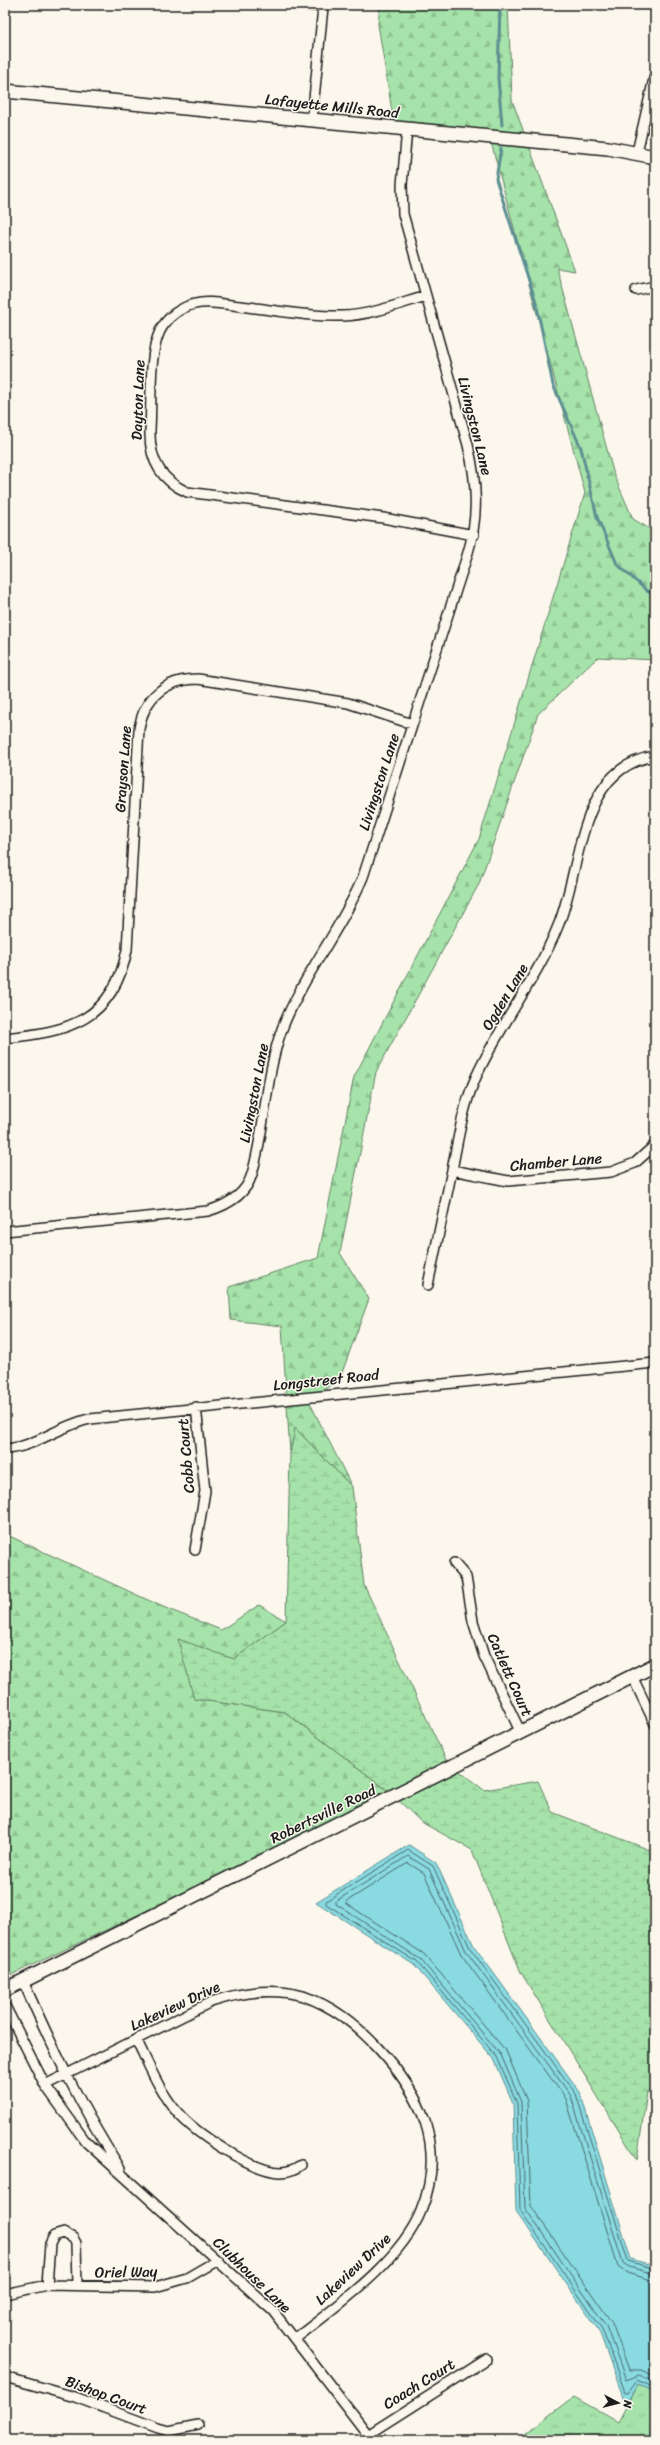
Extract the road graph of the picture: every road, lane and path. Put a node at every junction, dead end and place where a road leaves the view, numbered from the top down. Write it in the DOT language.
graph roads {
  1 [pos="307,5"];
  2 [pos="323,6"];
  3 [pos="655,74"];
  4 [pos="5,91"];
  5 [pos="312,119"];
  6 [pos="407,129"];
  7 [pos="637,152"];
  8 [pos="655,157"];
  9 [pos="655,286"];
  10 [pos="636,290"];
  11 [pos="426,296"];
  12 [pos="474,535"];
  13 [pos="412,724"];
  14 [pos="655,756"];
  15 [pos="5,1038"];
  16 [pos="654,1147"];
  17 [pos="452,1170"];
  18 [pos="5,1231"];
  19 [pos="428,1285"];
  20 [pos="655,1363"];
  21 [pos="196,1407"];
  22 [pos="5,1449"];
  23 [pos="195,1550"];
  24 [pos="454,1562"];
  25 [pos="655,1665"];
  26 [pos="632,1676"];
  27 [pos="655,1724"];
  28 [pos="520,1731"];
  29 [pos="24,1981"];
  30 [pos="5,1990"];
  31 [pos="5,2006"];
  32 [pos="136,2039"];
  33 [pos="68,2073"];
  34 [pos="45,2084"];
  35 [pos="301,2165"];
  36 [pos="128,2181"];
  37 [pos="218,2260"];
  38 [pos="47,2285"];
  39 [pos="77,2286"];
  40 [pos="5,2294"];
  41 [pos="296,2339"];
  42 [pos="486,2359"];
  43 [pos="5,2377"];
  44 [pos="198,2425"];
  45 [pos="366,2438"];
  1 -- 2 [label="street"];
  2 -- 5 [label="street"];
  3 -- 7 [label="street"];
  4 -- 5 [label="street, Lafayette Mills Road"];
  5 -- 6 [label="street, Lafayette Mills Road"];
  6 -- 7 [label="street, Lafayette Mills Road"];
  6 -- 11 [label="street, Livingston Lane"];
  7 -- 8 [label="street, Lafayette Mills Road"];
  9 -- 10 [label="street"];
  11 -- 12 [label="street, Livingston Lane"];
  11 -- 12 [label="street, Dayton Lane"];
  12 -- 13 [label="street, Livingston Lane"];
  13 -- 15 [label="street, Grayson Lane"];
  13 -- 18 [label="street, Livingston Lane"];
  14 -- 17 [label="street, Ogden Lane"];
  16 -- 17 [label="street, Chamber Lane"];
  17 -- 19 [label="street, Ogden Lane"];
  20 -- 21 [label="street, Longstreet Road"];
  21 -- 22 [label="street, Longstreet Road"];
  21 -- 23 [label="street, Cobb Court"];
  24 -- 28 [label="street, Catlett Court"];
  25 -- 26 [label="street, Robertsville Road"];
  26 -- 27 [label="street"];
  26 -- 28 [label="street, Robertsville Road"];
  28 -- 29 [label="street, Robertsville Road"];
  29 -- 30 [label="street, Robertsville Road"];
  29 -- 33 [label="street, Clubhouse Lane"];
  31 -- 34 [label="street, Clubhouse Lane"];
  32 -- 33 [label="street, Lakeview Drive"];
  32 -- 35 [label="street"];
  32 -- 41 [label="street, Lakeview Drive"];
  33 -- 34 [label="street, Lakeview Drive"];
  33 -- 36 [label="street, Clubhouse Lane"];
  34 -- 36 [label="street, Clubhouse Lane"];
  36 -- 37 [label="street, Clubhouse Lane"];
  37 -- 39 [label="street, Oriel Way"];
  37 -- 41 [label="street, Clubhouse Lane"];
  38 -- 39 [label="street, Oriel Way"];
  38 -- 39 [label="street, Oriel Way"];
  38 -- 40 [label="street, Oriel Way"];
  41 -- 45 [label="street, Clubhouse Lane"];
  42 -- 45 [label="street, Coach Court"];
  43 -- 44 [label="street, Bishop Court"];
}
